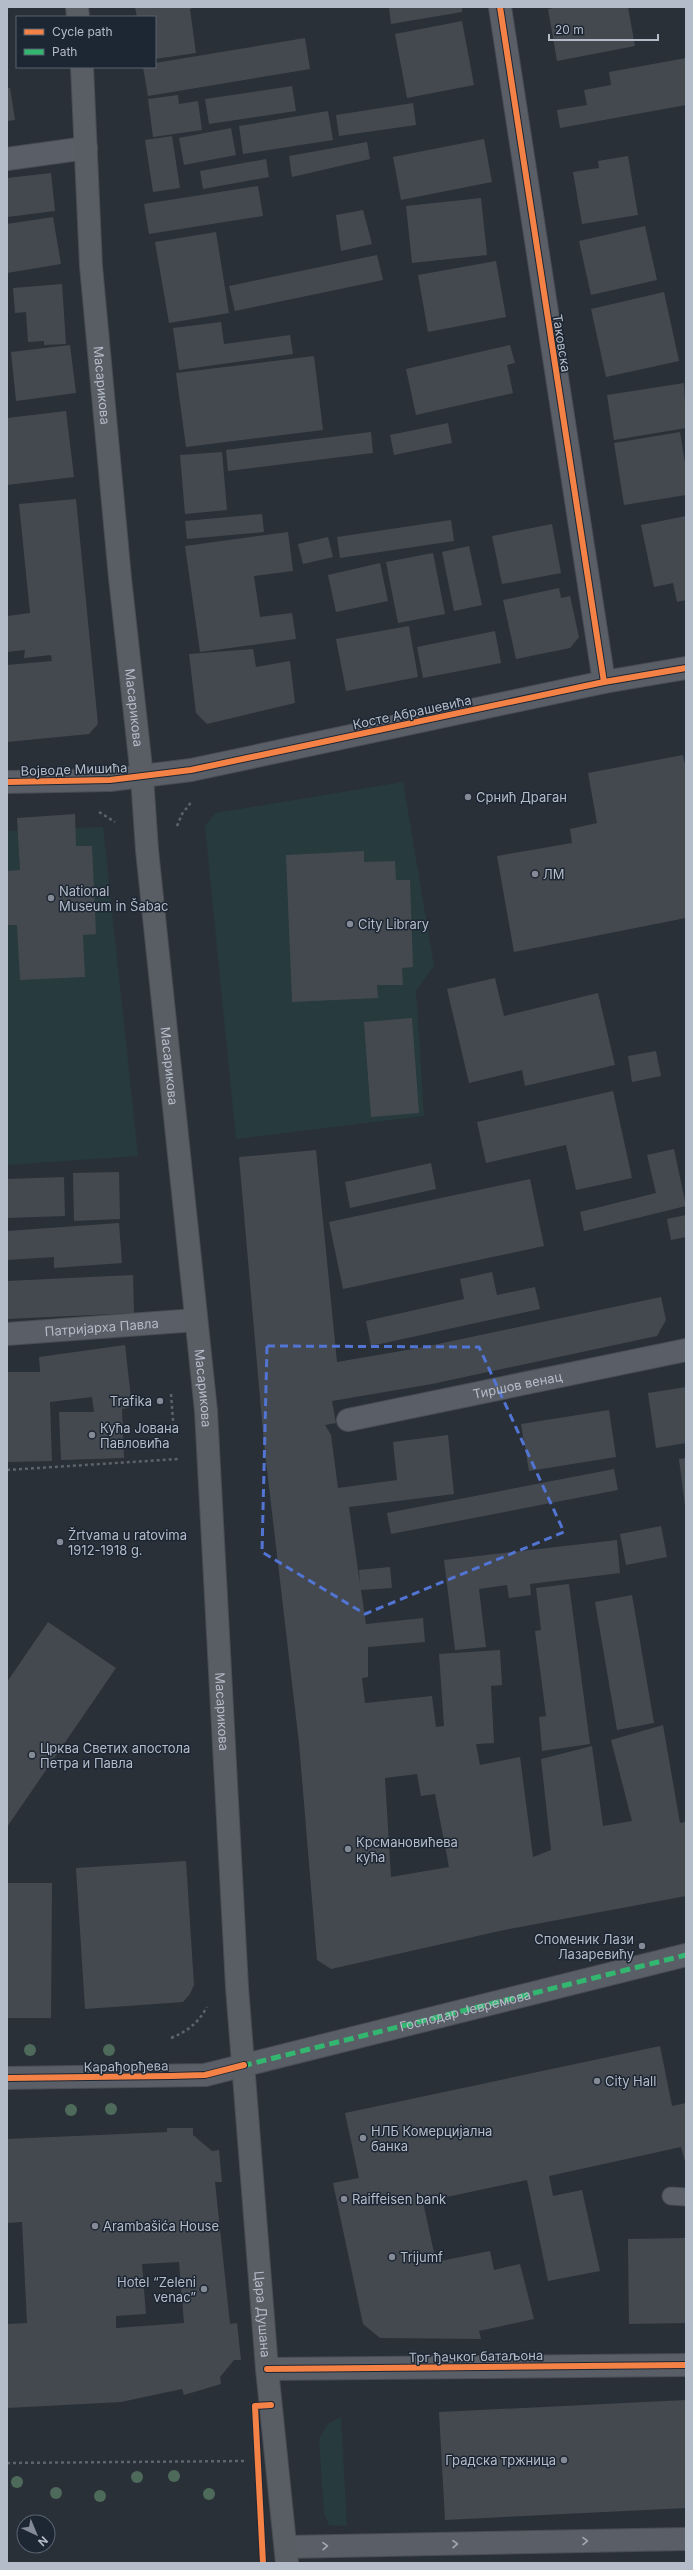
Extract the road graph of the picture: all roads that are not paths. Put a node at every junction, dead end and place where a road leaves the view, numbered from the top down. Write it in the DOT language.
graph roads {
  1 [pos="500,7"];
  2 [pos="82,68"];
  3 [pos="86,148"];
  4 [pos="7,159"];
  5 [pos="686,668"];
  6 [pos="604,682"];
  7 [pos="142,777"];
  8 [pos="7,782"];
  9 [pos="196,1320"];
  10 [pos="7,1334"];
  11 [pos="686,1350"];
  12 [pos="348,1420"];
  13 [pos="686,1955"];
  14 [pos="244,2065"];
  15 [pos="7,2078"];
  16 [pos="686,2365"];
  17 [pos="267,2369"];
  18 [pos="686,2539"];
  19 [pos="287,2555"];
  1 -- 6 [label="street, Таковска"];
  2 -- 3 [label="main road, Масарикова"];
  3 -- 4 [label="street"];
  3 -- 7 [label="main road, Масарикова"];
  5 -- 6 [label="street, Косте Абрашевића"];
  6 -- 7 [label="street, Косте Абрашевића"];
  7 -- 8 [label="street, Војводе Мишића"];
  7 -- 9 [label="main road, Масарикова"];
  9 -- 10 [label="street, Патријарха Павла"];
  9 -- 14 [label="main road, Масарикова"];
  11 -- 12 [label="street, Тиршов венац"];
  13 -- 14 [label="street, Господар Јевремова"];
  14 -- 15 [label="street, Карађорђева"];
  14 -- 17 [label="main road, Цара Душана"];
  16 -- 17 [label="street, Трг ђачког батаљона"];
  17 -- 19 [label="main road, Цара Душана"];
  19 -- 18 [label="street, one-way"];
}
